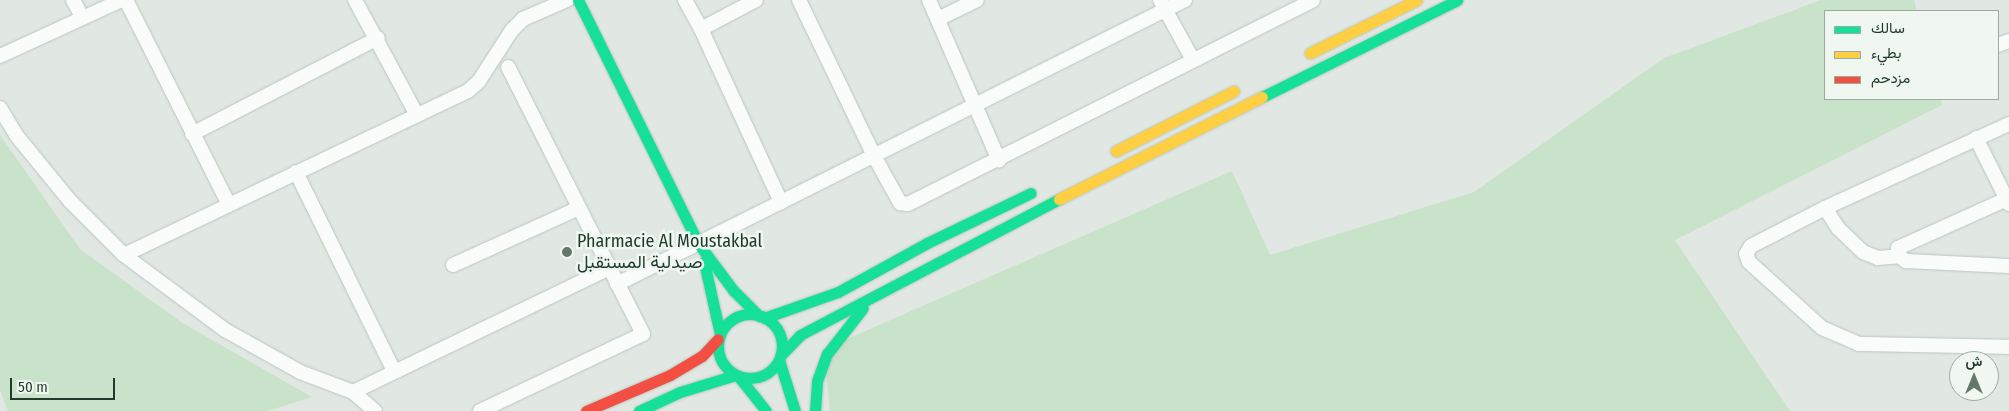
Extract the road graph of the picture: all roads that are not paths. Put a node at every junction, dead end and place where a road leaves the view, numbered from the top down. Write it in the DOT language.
graph roads {
  1 [pos="73,0"];
  2 [pos="122,0"];
  3 [pos="126,0"];
  4 [pos="354,0"];
  5 [pos="567,0"];
  6 [pos="578,0"];
  7 [pos="685,0"];
  8 [pos="756,0"];
  9 [pos="799,0"];
  10 [pos="929,0"];
  11 [pos="977,0"];
  12 [pos="1185,0"];
  13 [pos="1313,0"];
  14 [pos="1417,0"];
  15 [pos="1457,0"];
  16 [pos="1163,5"];
  17 [pos="82,18"];
  18 [pos="938,19"];
  19 [pos="702,29"];
  20 [pos="378,38"];
  21 [pos="0,56"];
  22 [pos="1301,58"];
  23 [pos="1194,60"];
  24 [pos="508,67"];
  25 [pos="1243,87"];
  26 [pos="973,106"];
  27 [pos="0,108"];
  28 [pos="417,115"];
  29 [pos="2009,124"];
  30 [pos="192,134"];
  31 [pos="1976,138"];
  32 [pos="1107,155"];
  33 [pos="874,156"];
  34 [pos="999,160"];
  35 [pos="296,172"];
  36 [pos="1039,190"];
  37 [pos="2008,200"];
  38 [pos="781,202"];
  39 [pos="229,205"];
  40 [pos="580,208"];
  41 [pos="1824,208"];
  42 [pos="698,243"];
  43 [pos="124,255"];
  44 [pos="1899,256"];
  45 [pos="454,265"];
  46 [pos="2009,266"];
  47 [pos="610,268"];
  48 [pos="618,284"];
  49 [pos="871,299"];
  50 [pos="762,317"];
  51 [pos="719,337"];
  52 [pos="2009,347"];
  53 [pos="780,358"];
  54 [pos="394,371"];
  55 [pos="738,376"];
  56 [pos="353,392"];
  57 [pos="376,411"];
  58 [pos="480,411"];
  59 [pos="586,411"];
  60 [pos="639,411"];
  61 [pos="766,411"];
  62 [pos="796,411"];
  63 [pos="815,411"];
  1 -- 17 [label="street"];
  2 -- 17 [label="street"];
  3 -- 30 [label="street"];
  4 -- 20 [label="street"];
  5 -- 28 [label="street"];
  6 -- 42 [label="main road"];
  7 -- 19 [label="street"];
  8 -- 19 [label="street"];
  9 -- 33 [label="street"];
  10 -- 18 [label="street"];
  11 -- 18 [label="street"];
  12 -- 16 [label="street"];
  13 -- 23 [label="street"];
  14 -- 22 [label="main road"];
  15 -- 49 [label="main road"];
  16 -- 23 [label="street"];
  16 -- 26 [label="street"];
  17 -- 21 [label="street"];
  18 -- 26 [label="street"];
  19 -- 38 [label="street"];
  20 -- 28 [label="street"];
  20 -- 30 [label="street"];
  23 -- 34 [label="street"];
  24 -- 40 [label="street"];
  25 -- 32 [label="main road"];
  26 -- 33 [label="street"];
  26 -- 34 [label="street"];
  27 -- 43 [label="street"];
  28 -- 35 [label="street"];
  29 -- 31 [label="street"];
  30 -- 39 [label="street"];
  31 -- 37 [label="street"];
  31 -- 41 [label="street"];
  33 -- 34 [label="street"];
  33 -- 38 [label="street"];
  35 -- 39 [label="street"];
  35 -- 54 [label="street"];
  36 -- 50 [label="main road"];
  37 -- 44 [label="street"];
  38 -- 42 [label="street"];
  39 -- 43 [label="street"];
  40 -- 45 [label="street"];
  40 -- 47 [label="street"];
  41 -- 44 [label="street"];
  41 -- 52 [label="street"];
  42 -- 48 [label="street"];
  42 -- 50 [label="main road"];
  42 -- 51 [label="main road"];
  43 -- 56 [label="street"];
  44 -- 46 [label="street"];
  47 -- 48 [label="street"];
  47 -- 54 [label="street"];
  48 -- 58 [label="street"];
  49 -- 53 [label="main road"];
  49 -- 63 [label="main road"];
  50 -- 51 [label="main road"];
  50 -- 53 [label="main road"];
  51 -- 55 [label="main road"];
  51 -- 59 [label="main road"];
  53 -- 55 [label="main road"];
  53 -- 62 [label="main road"];
  54 -- 56 [label="street"];
  55 -- 60 [label="main road"];
  55 -- 61 [label="main road"];
  56 -- 57 [label="street"];
}
